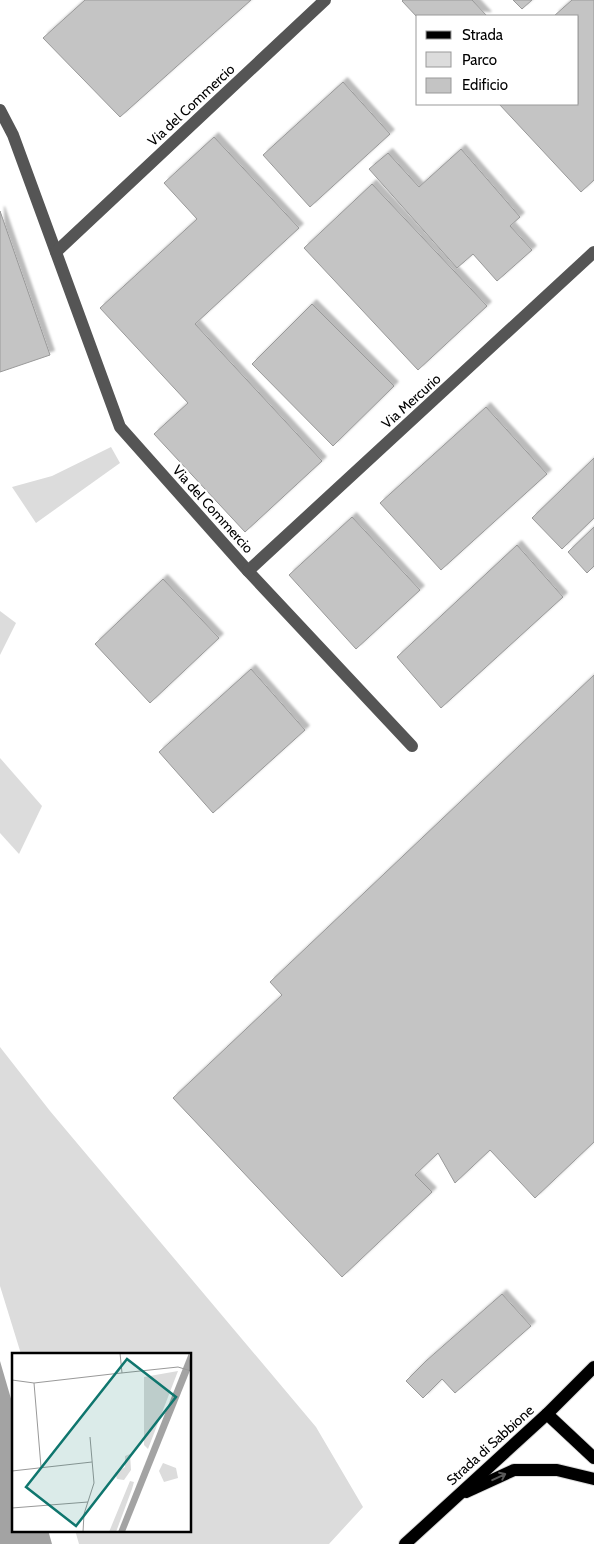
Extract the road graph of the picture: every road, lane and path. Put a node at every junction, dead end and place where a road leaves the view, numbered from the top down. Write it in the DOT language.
graph roads {
  1 [pos="325,0"];
  2 [pos="0,110"];
  3 [pos="56,252"];
  4 [pos="594,252"];
  5 [pos="248,571"];
  6 [pos="412,746"];
  7 [pos="594,1366"];
  8 [pos="547,1414"];
  9 [pos="594,1458"];
  10 [pos="594,1479"];
  11 [pos="455,1498"];
  12 [pos="406,1544"];
  1 -- 3 [label="street, Via del Commercio"];
  2 -- 3 [label="street, Via del Commercio"];
  3 -- 5 [label="street, Via del Commercio"];
  4 -- 5 [label="street, Via Mercurio"];
  5 -- 6 [label="street, Via del Commercio"];
  7 -- 8 [label="main road, Strada di Sabbione"];
  8 -- 9 [label="main road"];
  8 -- 11 [label="main road, Strada di Sabbione"];
  11 -- 10 [label="main road, one-way"];
  11 -- 12 [label="main road, Strada di Sabbione"];
}
